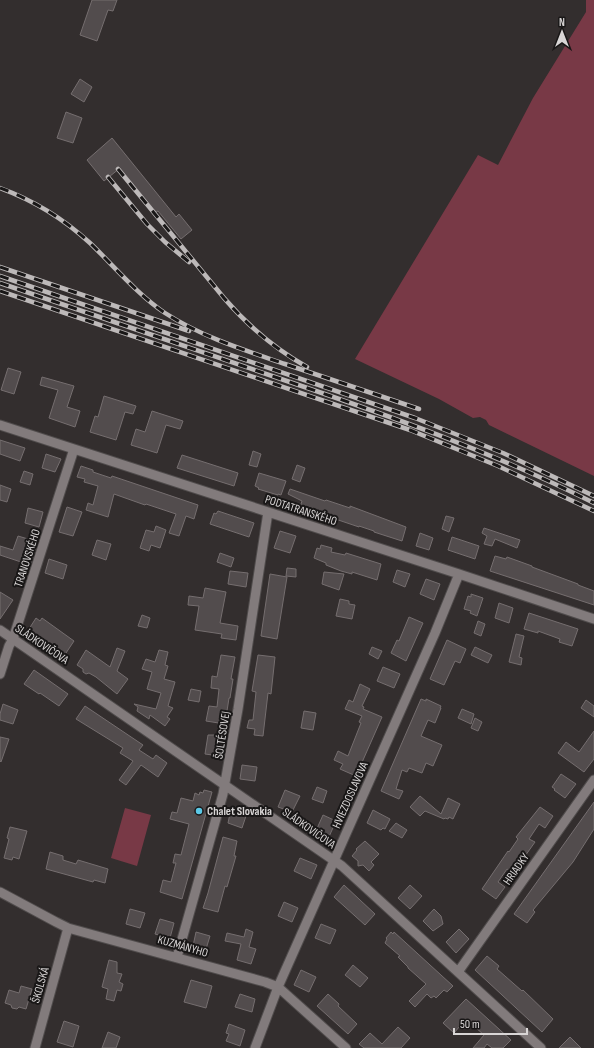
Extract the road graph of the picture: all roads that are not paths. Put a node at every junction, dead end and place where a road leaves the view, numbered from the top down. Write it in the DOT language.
graph roads {
  1 [pos="0,425"];
  2 [pos="74,449"];
  3 [pos="268,512"];
  4 [pos="459,574"];
  5 [pos="594,619"];
  6 [pos="0,630"];
  7 [pos="13,639"];
  8 [pos="0,674"];
  9 [pos="594,780"];
  10 [pos="226,784"];
  11 [pos="334,860"];
  12 [pos="0,892"];
  13 [pos="68,928"];
  14 [pos="178,957"];
  15 [pos="458,972"];
  16 [pos="278,987"];
  17 [pos="35,1048"];
  18 [pos="255,1048"];
  19 [pos="346,1048"];
  20 [pos="540,1048"];
  1 -- 2 [label="street, PODTATRANSKÉHO"];
  2 -- 3 [label="street, PODTATRANSKÉHO"];
  2 -- 7 [label="street, TRANOVSKÉHO"];
  3 -- 4 [label="street, PODTATRANSKÉHO"];
  3 -- 10 [label="street, ŠOLTÉSOVEJ"];
  4 -- 5 [label="street, PODTATRANSKÉHO"];
  4 -- 11 [label="street, HVIEZDOSLAVOVA"];
  6 -- 7 [label="street, SLÁDKOVIČOVA"];
  7 -- 8 [label="street, TRANOVSKÉHO"];
  7 -- 10 [label="street, SLÁDKOVIČOVA"];
  9 -- 15 [label="street, HRIADKY"];
  10 -- 11 [label="street, SLÁDKOVIČOVA"];
  10 -- 14 [label="street, ŠOLTÉSOVEJ"];
  11 -- 15 [label="street, SLÁDKOVIČOVA"];
  11 -- 16 [label="street, HVIEZDOSLAVOVA"];
  12 -- 13 [label="street, KUZMÁNYHO"];
  13 -- 14 [label="street, KUZMÁNYHO"];
  13 -- 17 [label="street, ŠKOLSKÁ"];
  14 -- 16 [label="street, KUZMÁNYHO"];
  15 -- 20 [label="street, SLÁDKOVIČOVA"];
  16 -- 18 [label="street, HVIEZDOSLAVOVA"];
  16 -- 19 [label="street, KUZMÁNYHO"];
}
